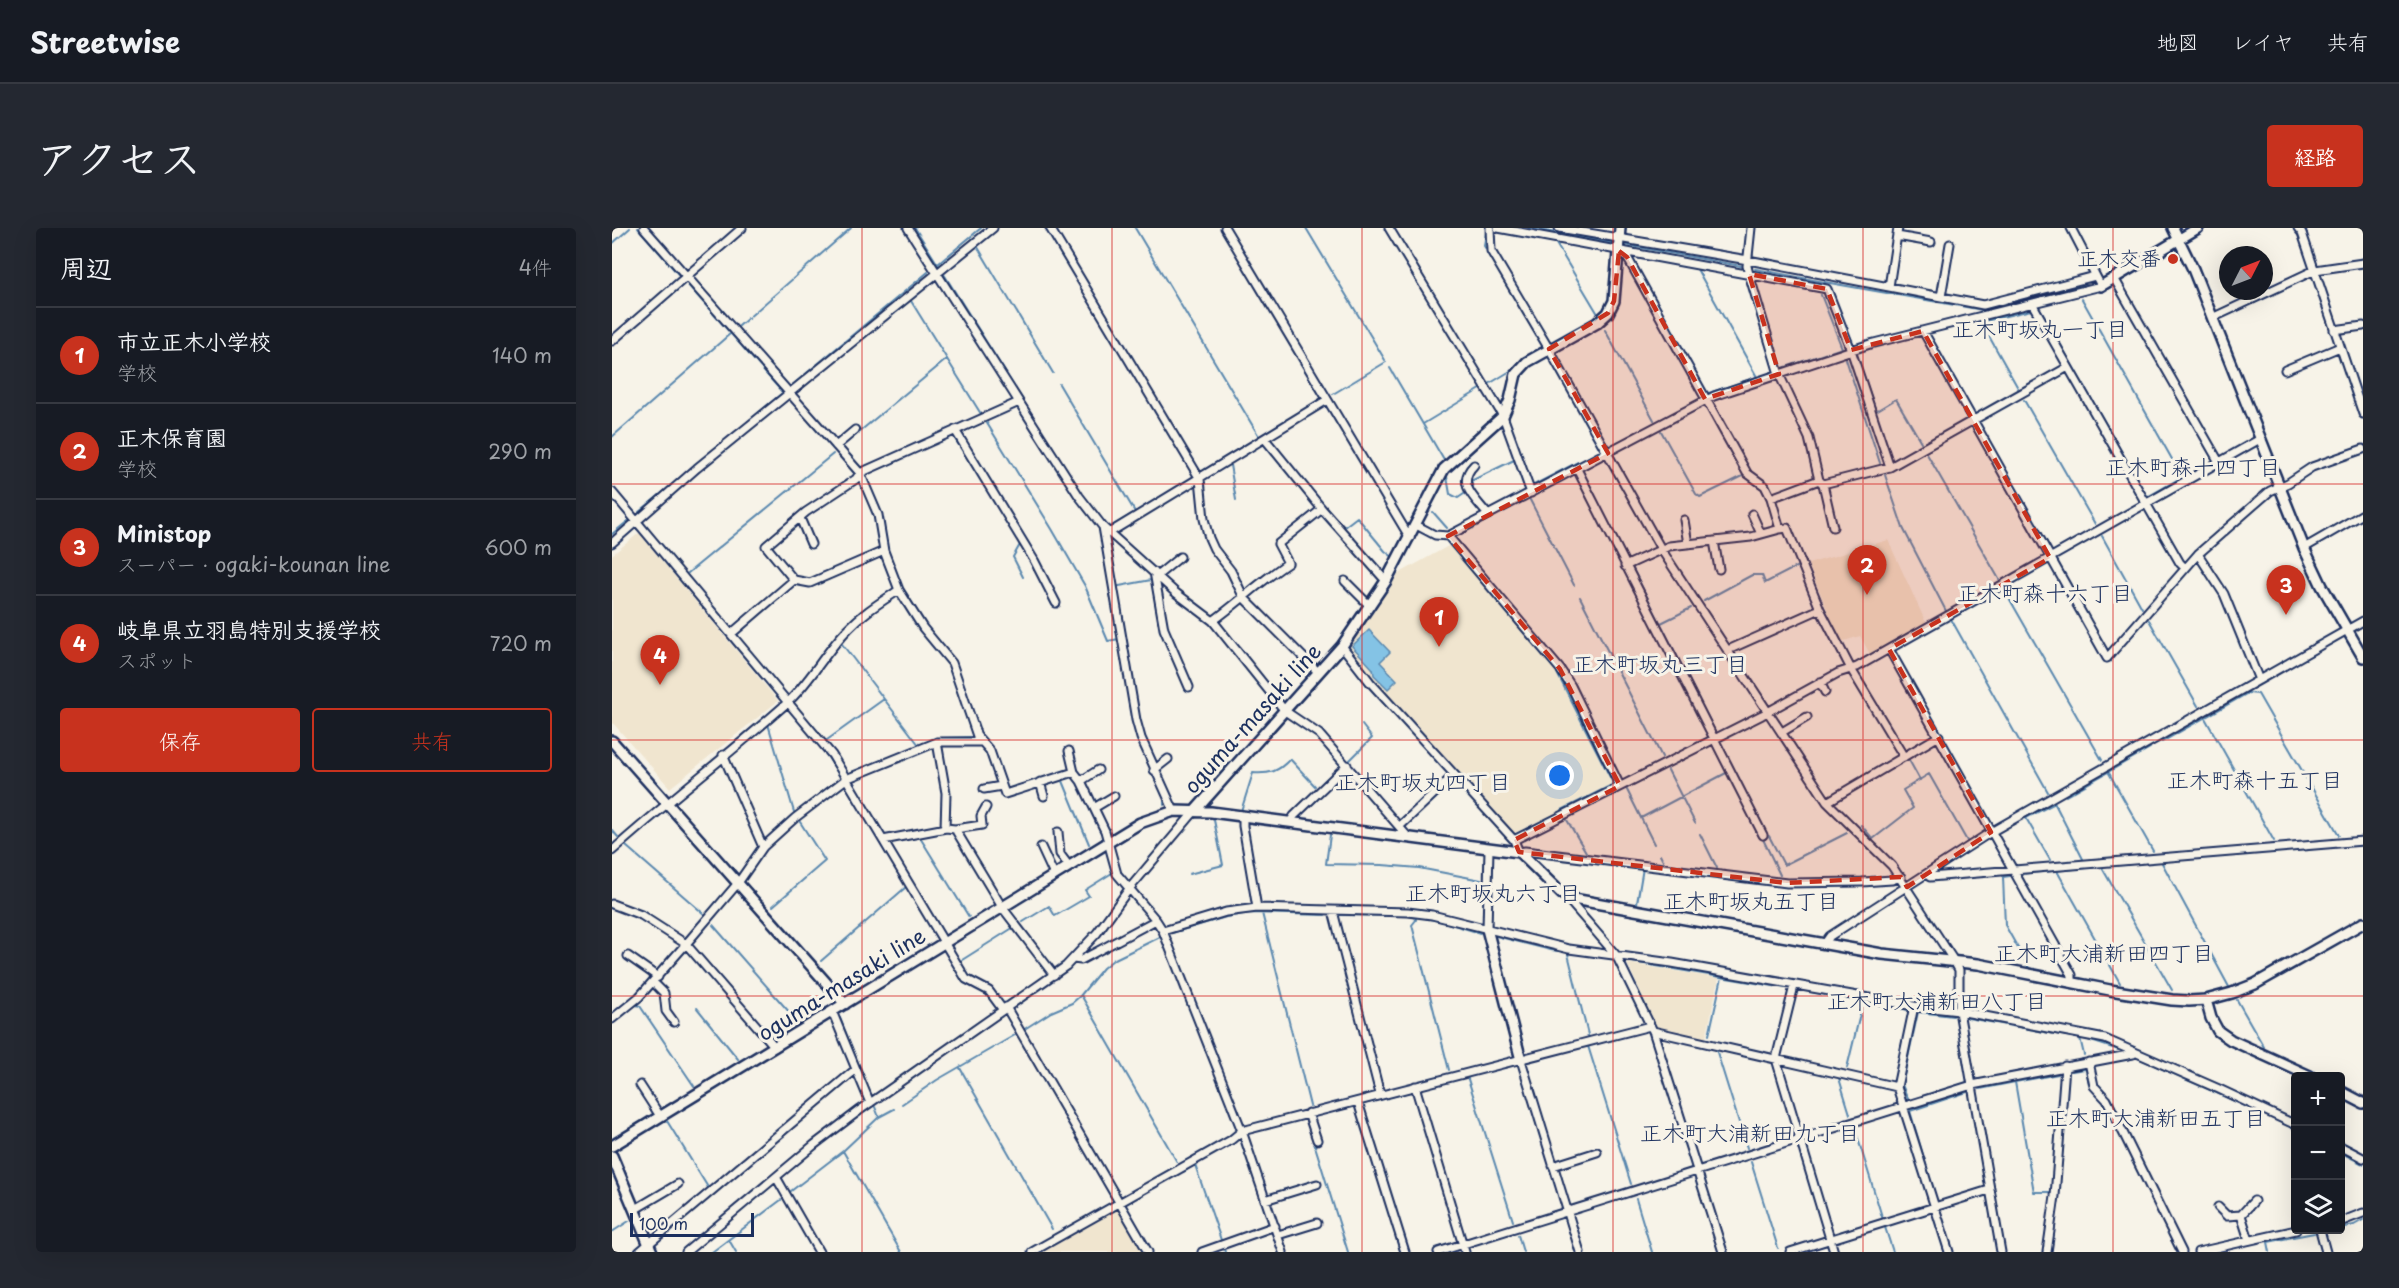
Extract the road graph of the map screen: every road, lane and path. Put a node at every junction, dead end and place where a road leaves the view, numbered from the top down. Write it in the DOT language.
graph roads {
  1 [pos="644,228"];
  2 [pos="742,228"];
  3 [pos="908,228"];
  4 [pos="993,228"];
  5 [pos="1050,228"];
  6 [pos="1225,228"];
  7 [pos="1389,228"];
  8 [pos="1490,228"];
  9 [pos="1498,228"];
  10 [pos="1559,228"];
  11 [pos="1620,228"];
  12 [pos="1751,228"];
  13 [pos="2071,228"];
  14 [pos="2174,228"];
  15 [pos="2198,228"];
  16 [pos="2298,228"];
  17 [pos="1898,232"];
  18 [pos="1619,239"];
  19 [pos="2180,239"];
  20 [pos="1931,242"];
  21 [pos="1950,244"];
  22 [pos="1619,251"];
  23 [pos="1748,260"];
  24 [pos="2363,263"];
  25 [pos="2315,270"];
  26 [pos="937,272"];
  27 [pos="1749,274"];
  28 [pos="686,276"];
  29 [pos="2095,276"];
  30 [pos="2114,278"];
  31 [pos="2101,286"];
  32 [pos="1889,287"];
  33 [pos="1941,297"];
  34 [pos="2033,304"];
  35 [pos="2212,318"];
  36 [pos="2363,326"];
  37 [pos="2334,330"];
  38 [pos="1923,331"];
  39 [pos="612,341"];
  40 [pos="2340,347"];
  41 [pos="1549,349"];
  42 [pos="1851,350"];
  43 [pos="2068,367"];
  44 [pos="2285,370"];
  45 [pos="1779,374"];
  46 [pos="789,394"];
  47 [pos="1327,400"];
  48 [pos="1705,400"];
  49 [pos="1019,402"];
  50 [pos="2363,414"];
  51 [pos="1503,416"];
  52 [pos="1973,422"];
  53 [pos="855,430"];
  54 [pos="955,430"];
  55 [pos="2260,438"];
  56 [pos="1265,439"];
  57 [pos="836,446"];
  58 [pos="2363,449"];
  59 [pos="1608,453"];
  60 [pos="2218,462"];
  61 [pos="1474,465"];
  62 [pos="1890,466"];
  63 [pos="1577,469"];
  64 [pos="860,473"];
  65 [pos="1200,479"];
  66 [pos="1821,482"];
  67 [pos="2279,487"];
  68 [pos="612,492"];
  69 [pos="1531,493"];
  70 [pos="1771,498"];
  71 [pos="2146,502"];
  72 [pos="1322,509"];
  73 [pos="1752,514"];
  74 [pos="2363,514"];
  75 [pos="1488,515"];
  76 [pos="800,518"];
  77 [pos="1684,520"];
  78 [pos="637,522"];
  79 [pos="1416,525"];
  80 [pos="1103,527"];
  81 [pos="1833,527"];
  82 [pos="1780,529"];
  83 [pos="1109,533"];
  84 [pos="1761,534"];
  85 [pos="1448,536"];
  86 [pos="1410,538"];
  87 [pos="1714,541"];
  88 [pos="612,543"];
  89 [pos="811,543"];
  90 [pos="1688,544"];
  91 [pos="2304,548"];
  92 [pos="1661,549"];
  93 [pos="884,551"];
  94 [pos="2198,554"];
  95 [pos="1179,557"];
  96 [pos="2050,558"];
  97 [pos="1625,566"];
  98 [pos="2185,568"];
  99 [pos="1719,569"];
  100 [pos="1156,574"];
  101 [pos="794,580"];
  102 [pos="1346,581"];
  103 [pos="1386,581"];
  104 [pos="899,590"];
  105 [pos="1244,598"];
  106 [pos="1056,603"];
  107 [pos="1370,606"];
  108 [pos="1820,609"];
  109 [pos="1213,621"];
  110 [pos="2363,621"];
  111 [pos="2348,630"];
  112 [pos="731,634"];
  113 [pos="1342,646"];
  114 [pos="1889,648"];
  115 [pos="1728,651"];
  116 [pos="2363,657"];
  117 [pos="1851,669"];
  118 [pos="1318,672"];
  119 [pos="2259,680"];
  120 [pos="1820,682"];
  121 [pos="1190,687"];
  122 [pos="1825,692"];
  123 [pos="788,702"];
  124 [pos="1285,711"];
  125 [pos="1768,711"];
  126 [pos="1807,717"];
  127 [pos="1782,732"];
  128 [pos="1939,736"];
  129 [pos="1714,739"];
  130 [pos="612,741"];
  131 [pos="938,742"];
  132 [pos="982,742"];
  133 [pos="1069,751"];
  134 [pos="723,755"];
  135 [pos="1904,757"];
  136 [pos="1168,759"];
  137 [pos="1347,765"];
  138 [pos="1098,770"];
  139 [pos="1154,770"];
  140 [pos="1074,772"];
  141 [pos="1454,775"];
  142 [pos="846,780"];
  143 [pos="1081,781"];
  144 [pos="1040,782"];
  145 [pos="1002,786"];
  146 [pos="1620,786"];
  147 [pos="984,789"];
  148 [pos="1044,796"];
  149 [pos="1114,796"];
  150 [pos="668,801"];
  151 [pos="1827,802"];
  152 [pos="986,807"];
  153 [pos="1094,808"];
  154 [pos="1174,811"];
  155 [pos="1194,812"];
  156 [pos="1244,816"];
  157 [pos="1290,822"];
  158 [pos="1400,826"];
  159 [pos="945,828"];
  160 [pos="955,829"];
  161 [pos="1058,832"];
  162 [pos="1991,832"];
  163 [pos="1763,835"];
  164 [pos="1408,837"];
  165 [pos="883,840"];
  166 [pos="1514,840"];
  167 [pos="2363,841"];
  168 [pos="1107,842"];
  169 [pos="763,847"];
  170 [pos="1041,847"];
  171 [pos="1489,849"];
  172 [pos="612,851"];
  173 [pos="1519,852"];
  174 [pos="1069,866"];
  175 [pos="2012,870"];
  176 [pos="1926,874"];
  177 [pos="1054,875"];
  178 [pos="1901,877"];
  179 [pos="738,883"];
  180 [pos="1907,887"];
  181 [pos="1129,889"];
  182 [pos="1573,899"];
  183 [pos="612,904"];
  184 [pos="1002,907"];
  185 [pos="1257,908"];
  186 [pos="1333,911"];
  187 [pos="1156,920"];
  188 [pos="2363,922"];
  189 [pos="1487,929"];
  190 [pos="1163,931"];
  191 [pos="944,943"];
  192 [pos="1825,943"];
  193 [pos="686,944"];
  194 [pos="1616,955"];
  195 [pos="628,956"];
  196 [pos="1073,959"];
  197 [pos="1954,961"];
  198 [pos="1054,975"];
  199 [pos="656,979"];
  200 [pos="2072,982"];
  201 [pos="1794,986"];
  202 [pos="2206,1000"];
  203 [pos="845,1004"];
  204 [pos="1914,1006"];
  205 [pos="1005,1009"];
  206 [pos="832,1011"];
  207 [pos="1959,1011"];
  208 [pos="612,1019"];
  209 [pos="674,1022"];
  210 [pos="1652,1029"];
  211 [pos="775,1047"];
  212 [pos="2135,1053"];
  213 [pos="1776,1059"];
  214 [pos="1521,1060"];
  215 [pos="2089,1062"];
  216 [pos="2065,1066"];
  217 [pos="855,1070"];
  218 [pos="2299,1072"];
  219 [pos="640,1085"];
  220 [pos="1972,1085"];
  221 [pos="1415,1086"];
  222 [pos="1897,1087"];
  223 [pos="1380,1094"];
  224 [pos="2345,1094"];
  225 [pos="1358,1102"];
  226 [pos="870,1103"];
  227 [pos="2363,1103"];
  228 [pos="1904,1106"];
  229 [pos="1308,1113"];
  230 [pos="660,1116"];
  231 [pos="2291,1123"];
  232 [pos="1242,1131"];
  233 [pos="1800,1138"];
  234 [pos="1317,1140"];
  235 [pos="612,1146"];
  236 [pos="2345,1149"];
  237 [pos="1598,1152"];
  238 [pos="612,1156"];
  239 [pos="2363,1158"];
  240 [pos="1553,1166"];
  241 [pos="1699,1172"];
  242 [pos="776,1177"];
  243 [pos="678,1184"];
  244 [pos="1317,1184"];
  245 [pos="1989,1190"];
  246 [pos="1266,1200"];
  247 [pos="2254,1201"];
  248 [pos="1120,1203"];
  249 [pos="1935,1206"];
  250 [pos="2218,1207"];
  251 [pos="634,1210"];
  252 [pos="1568,1213"];
  253 [pos="2363,1213"];
  254 [pos="2241,1215"];
  255 [pos="2345,1220"];
  256 [pos="1317,1223"];
  257 [pos="1275,1226"];
  258 [pos="2291,1231"];
  259 [pos="2321,1234"];
  260 [pos="1278,1235"];
  261 [pos="1830,1239"];
  262 [pos="2248,1240"];
  263 [pos="650,1248"];
  264 [pos="1464,1248"];
  265 [pos="2212,1251"];
  266 [pos="639,1252"];
  267 [pos="686,1252"];
  268 [pos="819,1252"];
  269 [pos="1032,1252"];
  270 [pos="1148,1252"];
  271 [pos="1202,1252"];
  272 [pos="1283,1252"];
  273 [pos="1405,1252"];
  274 [pos="1438,1252"];
  275 [pos="1580,1252"];
  276 [pos="1723,1252"];
  277 [pos="1790,1252"];
  278 [pos="1834,1252"];
  279 [pos="1949,1252"];
  280 [pos="2001,1252"];
  281 [pos="2047,1252"];
  282 [pos="2182,1252"];
  283 [pos="2198,1252"];
  284 [pos="2326,1252"];
  1 -- 28 [label="street"];
  2 -- 28 [label="street"];
  3 -- 26 [label="street"];
  4 -- 26 [label="street"];
  5 -- 65 [label="street"];
  6 -- 47 [label="street"];
  7 -- 51 [label="street"];
  8 -- 41 [label="street"];
  9 -- 22 [label="street"];
  10 -- 18 [label="street"];
  11 -- 18 [label="street, oguma-masaki line"];
  12 -- 23 [label="street"];
  13 -- 29 [label="street"];
  14 -- 19 [label="street"];
  15 -- 19 [label="street"];
  16 -- 25 [label="street"];
  17 -- 20 [label="street"];
  17 -- 32 [label="street"];
  18 -- 22 [label="street, oguma-masaki line"];
  18 -- 23 [label="street"];
  19 -- 30 [label="street"];
  19 -- 35 [label="street"];
  21 -- 33 [label="street"];
  22 -- 27 [label="street"];
  22 -- 41 [label="street, oguma-masaki line"];
  22 -- 48 [label="street"];
  23 -- 27 [label="street"];
  23 -- 32 [label="street"];
  24 -- 25 [label="street"];
  25 -- 35 [label="street"];
  25 -- 37 [label="street"];
  26 -- 46 [label="street"];
  26 -- 49 [label="street"];
  27 -- 42 [label="street"];
  27 -- 45 [label="street"];
  28 -- 39 [label="street"];
  28 -- 46 [label="street"];
  29 -- 31 [label="street"];
  29 -- 33 [label="street"];
  30 -- 31 [label="street"];
  30 -- 60 [label="street"];
  31 -- 34 [label="street"];
  32 -- 33 [label="street"];
  34 -- 38 [label="street"];
  34 -- 43 [label="street"];
  35 -- 55 [label="street"];
  36 -- 37 [label="street"];
  37 -- 40 [label="street"];
  38 -- 42 [label="street"];
  38 -- 52 [label="street"];
  40 -- 44 [label="street"];
  40 -- 50 [label="street"];
  41 -- 51 [label="street, oguma-masaki line"];
  41 -- 59 [label="street"];
  42 -- 45 [label="street"];
  42 -- 62 [label="street"];
  43 -- 52 [label="street"];
  43 -- 71 [label="street"];
  45 -- 48 [label="street"];
  45 -- 66 [label="street"];
  46 -- 57 [label="street"];
  46 -- 78 [label="street"];
  47 -- 56 [label="street"];
  47 -- 86 [label="street"];
  48 -- 59 [label="street"];
  48 -- 70 [label="street"];
  49 -- 54 [label="street"];
  49 -- 80 [label="street"];
  51 -- 69 [label="street"];
  51 -- 79 [label="street, oguma-masaki line"];
  52 -- 62 [label="street"];
  52 -- 96 [label="street"];
  53 -- 57 [label="street"];
  54 -- 64 [label="street"];
  54 -- 106 [label="street"];
  55 -- 60 [label="street"];
  55 -- 67 [label="street"];
  56 -- 65 [label="street"];
  56 -- 72 [label="street"];
  57 -- 64 [label="street"];
  58 -- 67 [label="street"];
  59 -- 63 [label="street"];
  59 -- 92 [label="street"];
  60 -- 71 [label="street"];
  61 -- 75 [label="street"];
  62 -- 66 [label="street"];
  63 -- 69 [label="street"];
  63 -- 97 [label="street"];
  64 -- 76 [label="street"];
  64 -- 93 [label="street"];
  65 -- 83 [label="street"];
  65 -- 105 [label="street"];
  66 -- 70 [label="street"];
  66 -- 81 [label="street"];
  67 -- 91 [label="street"];
  67 -- 94 [label="street"];
  68 -- 78 [label="street"];
  69 -- 75 [label="street"];
  70 -- 82 [label="street"];
  71 -- 96 [label="street"];
  71 -- 98 [label="street"];
  72 -- 103 [label="street"];
  72 -- 105 [label="street"];
  73 -- 84 [label="street"];
  74 -- 91 [label="street"];
  75 -- 85 [label="street"];
  76 -- 89 [label="street"];
  76 -- 101 [label="street"];
  77 -- 90 [label="street"];
  78 -- 88 [label="street"];
  78 -- 112 [label="street"];
  79 -- 85 [label="street"];
  79 -- 86 [label="street, oguma-masaki line"];
  80 -- 83 [label="street"];
  80 -- 139 [label="street"];
  82 -- 84 [label="street"];
  82 -- 108 [label="street"];
  83 -- 100 [label="street"];
  84 -- 87 [label="street"];
  85 -- 146 [label="street"];
  86 -- 103 [label="street, oguma-masaki line"];
  87 -- 90 [label="street"];
  87 -- 99 [label="street"];
  90 -- 92 [label="street"];
  91 -- 111 [label="street"];
  92 -- 97 [label="street"];
  92 -- 115 [label="street"];
  93 -- 101 [label="street"];
  93 -- 104 [label="street"];
  94 -- 98 [label="street"];
  94 -- 119 [label="street"];
  95 -- 100 [label="street"];
  96 -- 98 [label="street"];
  96 -- 114 [label="street"];
  97 -- 129 [label="street"];
  100 -- 109 [label="street"];
  100 -- 121 [label="street"];
  101 -- 112 [label="street"];
  102 -- 107 [label="street"];
  103 -- 107 [label="street, oguma-masaki line"];
  104 -- 123 [label="street"];
  104 -- 132 [label="street"];
  105 -- 109 [label="street"];
  105 -- 118 [label="street"];
  107 -- 113 [label="street, oguma-masaki line"];
  108 -- 115 [label="street"];
  108 -- 117 [label="street"];
  109 -- 124 [label="street"];
  110 -- 111 [label="street"];
  111 -- 116 [label="street"];
  111 -- 119 [label="street"];
  112 -- 123 [label="street"];
  113 -- 118 [label="street, oguma-masaki line"];
  113 -- 141 [label="street"];
  114 -- 117 [label="street"];
  114 -- 128 [label="street"];
  115 -- 125 [label="street"];
  117 -- 120 [label="street"];
  117 -- 135 [label="street"];
  118 -- 124 [label="street, oguma-masaki line"];
  119 -- 162 [label="street"];
  120 -- 122 [label="street"];
  120 -- 125 [label="street"];
  123 -- 134 [label="street"];
  123 -- 142 [label="street"];
  124 -- 137 [label="street"];
  124 -- 155 [label="street, oguma-masaki line"];
  125 -- 127 [label="street"];
  125 -- 129 [label="street"];
  126 -- 127 [label="street"];
  127 -- 151 [label="street"];
  128 -- 135 [label="street"];
  128 -- 162 [label="street"];
  129 -- 146 [label="street"];
  129 -- 163 [label="street"];
  130 -- 150 [label="street"];
  131 -- 132 [label="street"];
  131 -- 142 [label="street"];
  131 -- 159 [label="street"];
  132 -- 145 [label="street"];
  133 -- 140 [label="street"];
  134 -- 150 [label="street"];
  134 -- 169 [label="street"];
  135 -- 151 [label="street"];
  136 -- 139 [label="street"];
  137 -- 157 [label="street"];
  137 -- 158 [label="street"];
  138 -- 143 [label="street"];
  139 -- 154 [label="street"];
  140 -- 143 [label="street"];
  140 -- 144 [label="street"];
  141 -- 158 [label="street"];
  141 -- 166 [label="street"];
  142 -- 165 [label="street"];
  142 -- 169 [label="street"];
  143 -- 153 [label="street"];
  144 -- 145 [label="street"];
  144 -- 148 [label="street"];
  145 -- 147 [label="street"];
  146 -- 166 [label="street"];
  149 -- 153 [label="street"];
  150 -- 172 [label="street"];
  150 -- 179 [label="street"];
  151 -- 178 [label="street"];
  152 -- 160 [label="street"];
  153 -- 168 [label="street"];
  154 -- 155 [label="street, oguma-masaki line"];
  154 -- 168 [label="street, oguma-masaki line"];
  155 -- 156 [label="street"];
  155 -- 181 [label="street"];
  156 -- 157 [label="street"];
  156 -- 185 [label="street"];
  157 -- 164 [label="street"];
  158 -- 164 [label="street"];
  159 -- 160 [label="street"];
  159 -- 165 [label="street"];
  160 -- 184 [label="street"];
  161 -- 174 [label="street"];
  162 -- 175 [label="street"];
  162 -- 176 [label="street"];
  164 -- 171 [label="street"];
  165 -- 191 [label="street"];
  166 -- 173 [label="street"];
  167 -- 175 [label="street"];
  168 -- 174 [label="street, oguma-masaki line"];
  168 -- 181 [label="street"];
  169 -- 179 [label="street"];
  170 -- 177 [label="street"];
  171 -- 173 [label="street"];
  171 -- 189 [label="street"];
  173 -- 178 [label="street"];
  173 -- 182 [label="street"];
  174 -- 177 [label="street, oguma-masaki line"];
  175 -- 176 [label="street"];
  175 -- 200 [label="street"];
  176 -- 180 [label="street"];
  177 -- 184 [label="street, oguma-masaki line"];
  178 -- 180 [label="street"];
  179 -- 193 [label="street"];
  179 -- 203 [label="street"];
  180 -- 192 [label="street"];
  180 -- 197 [label="street"];
  181 -- 187 [label="street"];
  181 -- 196 [label="street"];
  182 -- 192 [label="street"];
  182 -- 194 [label="street"];
  183 -- 193 [label="street"];
  184 -- 191 [label="street, oguma-masaki line"];
  184 -- 198 [label="street"];
  185 -- 186 [label="street"];
  185 -- 190 [label="street"];
  186 -- 189 [label="street"];
  186 -- 223 [label="street"];
  187 -- 190 [label="street"];
  187 -- 196 [label="street"];
  188 -- 202 [label="street"];
  189 -- 194 [label="street"];
  189 -- 214 [label="street"];
  190 -- 232 [label="street"];
  191 -- 203 [label="street, oguma-masaki line"];
  191 -- 205 [label="street"];
  192 -- 197 [label="street"];
  193 -- 199 [label="street"];
  193 -- 211 [label="street"];
  194 -- 201 [label="street"];
  194 -- 210 [label="street"];
  195 -- 199 [label="street"];
  196 -- 198 [label="street"];
  197 -- 200 [label="street"];
  197 -- 207 [label="street"];
  198 -- 205 [label="street"];
  199 -- 208 [label="street"];
  199 -- 209 [label="street"];
  200 -- 202 [label="street"];
  201 -- 204 [label="street"];
  201 -- 213 [label="street"];
  202 -- 218 [label="street"];
  203 -- 206 [label="street, oguma-masaki line"];
  204 -- 207 [label="street"];
  204 -- 222 [label="street"];
  205 -- 226 [label="street"];
  205 -- 248 [label="street"];
  206 -- 211 [label="street, oguma-masaki line"];
  206 -- 217 [label="street"];
  207 -- 212 [label="street"];
  207 -- 220 [label="street"];
  210 -- 213 [label="street"];
  210 -- 214 [label="street"];
  210 -- 241 [label="street"];
  211 -- 230 [label="street, oguma-masaki line"];
  212 -- 215 [label="street"];
  212 -- 231 [label="street"];
  213 -- 222 [label="street"];
  213 -- 233 [label="street"];
  214 -- 221 [label="street"];
  214 -- 240 [label="street"];
  215 -- 216 [label="street"];
  215 -- 282 [label="street"];
  216 -- 220 [label="street"];
  216 -- 281 [label="street"];
  217 -- 226 [label="street"];
  217 -- 263 [label="street"];
  219 -- 230 [label="street"];
  220 -- 228 [label="street"];
  220 -- 245 [label="street"];
  221 -- 223 [label="street"];
  221 -- 264 [label="street"];
  222 -- 228 [label="street"];
  223 -- 225 [label="street"];
  224 -- 227 [label="street"];
  225 -- 229 [label="street"];
  225 -- 273 [label="street"];
  226 -- 242 [label="street"];
  228 -- 233 [label="street"];
  228 -- 249 [label="street"];
  229 -- 232 [label="street"];
  229 -- 234 [label="street"];
  230 -- 235 [label="street, oguma-masaki line"];
  232 -- 246 [label="street"];
  232 -- 248 [label="street"];
  233 -- 241 [label="street"];
  233 -- 261 [label="street"];
  236 -- 239 [label="street"];
  237 -- 240 [label="street"];
  238 -- 251 [label="street"];
  240 -- 252 [label="street"];
  241 -- 252 [label="street"];
  241 -- 276 [label="street"];
  242 -- 267 [label="street"];
  242 -- 268 [label="street"];
  243 -- 251 [label="street"];
  244 -- 246 [label="street"];
  245 -- 249 [label="street"];
  245 -- 280 [label="street"];
  246 -- 257 [label="street"];
  247 -- 254 [label="street"];
  248 -- 269 [label="street"];
  248 -- 270 [label="street"];
  249 -- 261 [label="street"];
  249 -- 279 [label="street"];
  250 -- 254 [label="street"];
  251 -- 263 [label="street"];
  252 -- 264 [label="street"];
  252 -- 275 [label="street"];
  253 -- 255 [label="street"];
  254 -- 262 [label="street"];
  256 -- 260 [label="street"];
  257 -- 260 [label="street"];
  257 -- 271 [label="street"];
  258 -- 262 [label="street"];
  259 -- 284 [label="street"];
  260 -- 272 [label="street"];
  261 -- 277 [label="street"];
  261 -- 278 [label="street"];
  262 -- 265 [label="street"];
  263 -- 266 [label="street"];
  264 -- 274 [label="street"];
  265 -- 283 [label="street"];
}
